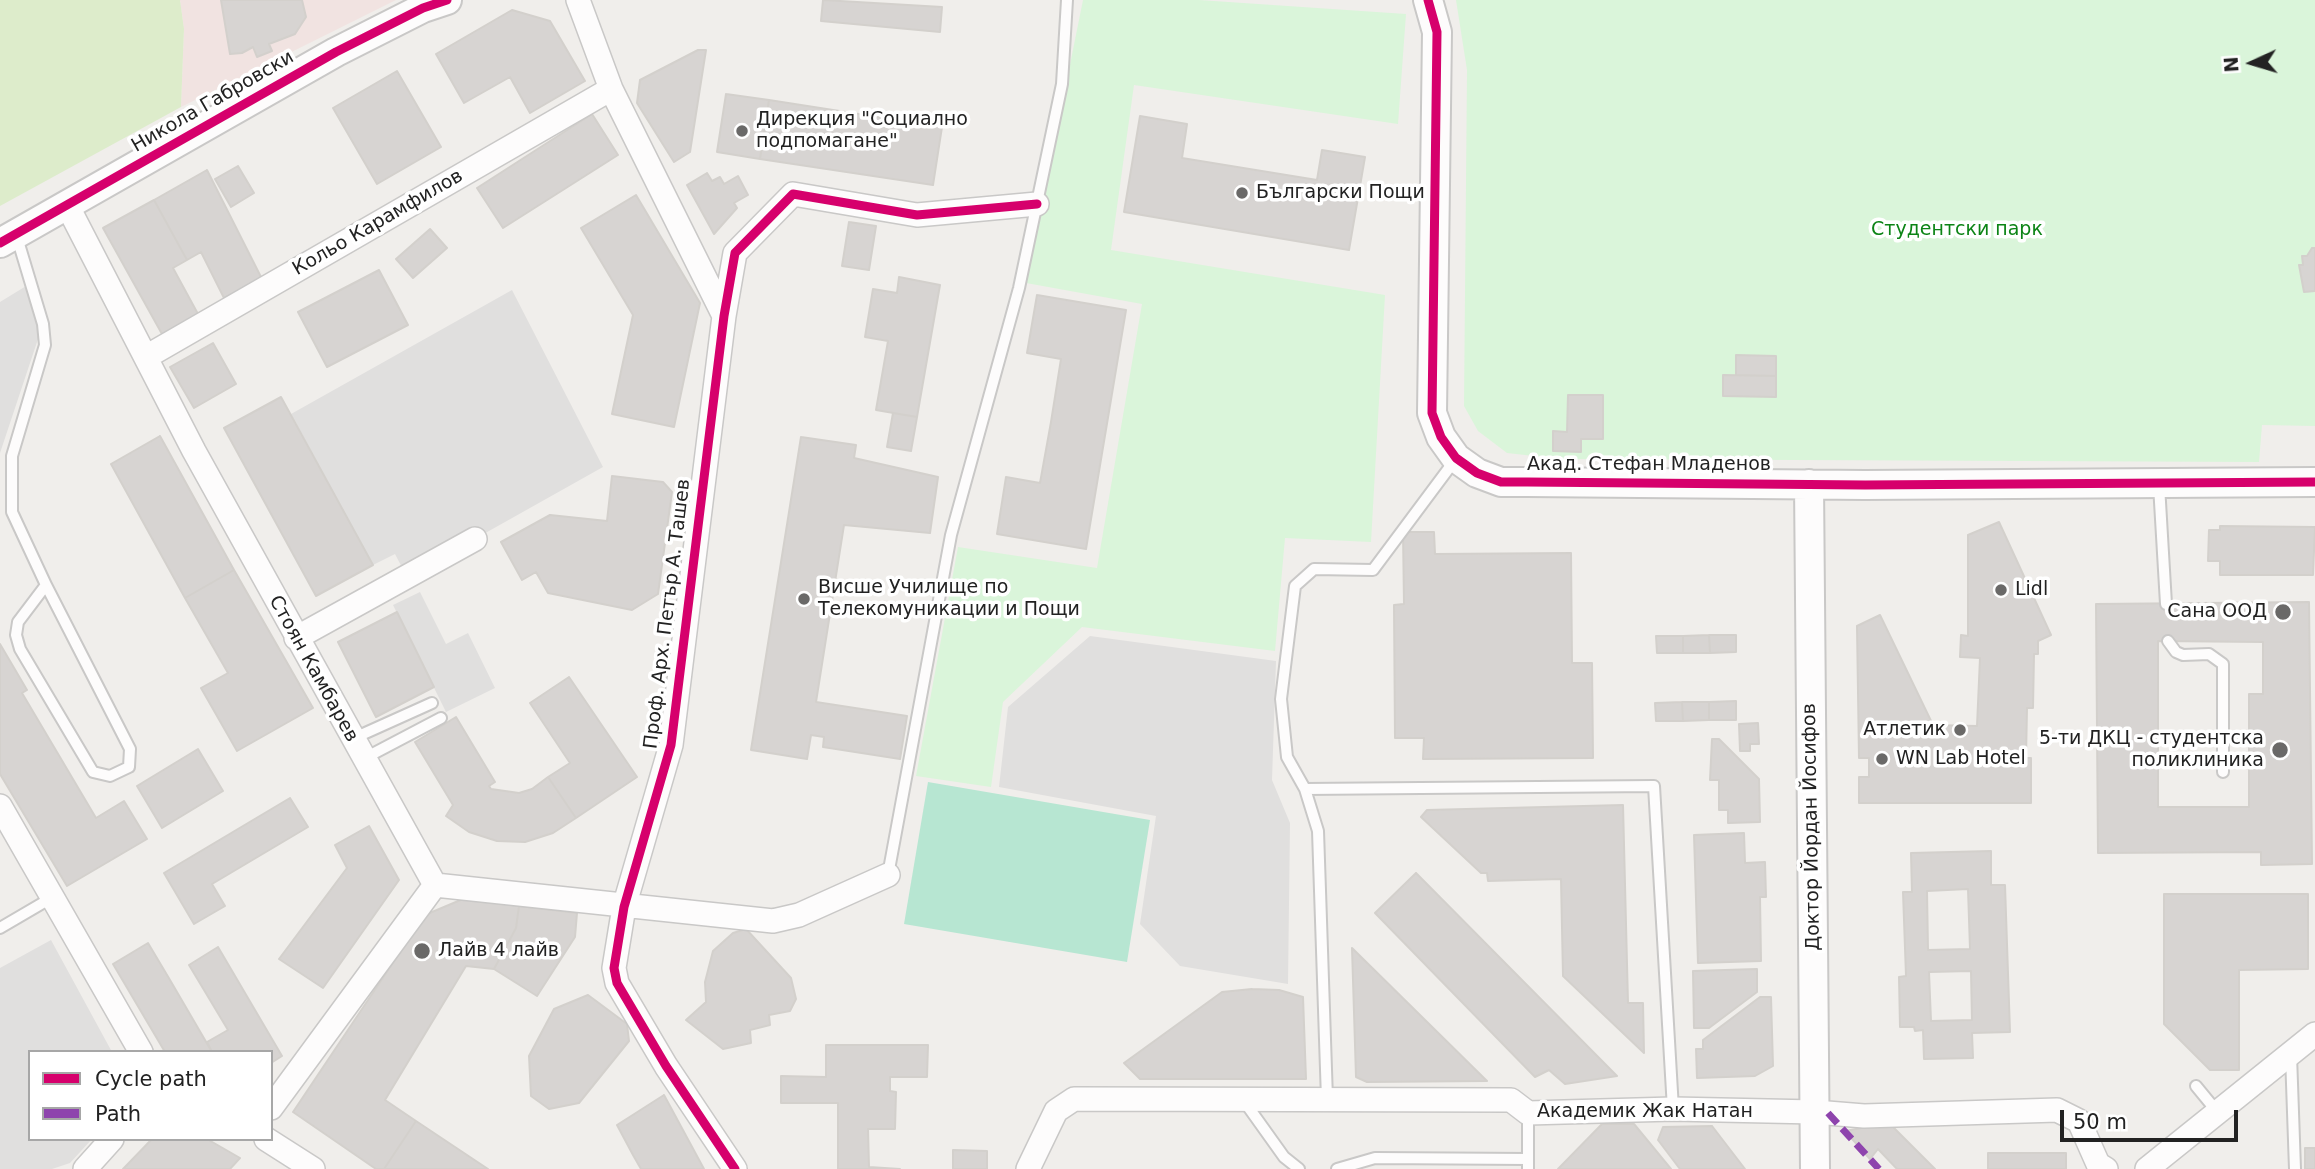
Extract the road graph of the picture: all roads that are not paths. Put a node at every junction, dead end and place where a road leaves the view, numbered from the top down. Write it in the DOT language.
graph roads {
  1 [pos="447,0"];
  2 [pos="578,0"];
  3 [pos="1067,0"];
  4 [pos="1429,0"];
  5 [pos="611,89"];
  6 [pos="1037,204"];
  7 [pos="67,205"];
  8 [pos="8,239"];
  9 [pos="724,316"];
  10 [pos="146,357"];
  11 [pos="1456,458"];
  12 [pos="2315,482"];
  13 [pos="2159,483"];
  14 [pos="1809,484"];
  15 [pos="475,539"];
  16 [pos="46,585"];
  17 [pos="2166,604"];
  18 [pos="296,638"];
  19 [pos="2168,641"];
  20 [pos="432,703"];
  21 [pos="441,718"];
  22 [pos="357,749"];
  23 [pos="2223,772"];
  24 [pos="1305,789"];
  25 [pos="0,806"];
  26 [pos="888,875"];
  27 [pos="435,885"];
  28 [pos="52,897"];
  29 [pos="624,907"];
  30 [pos="0,928"];
  31 [pos="2315,1034"];
  32 [pos="140,1050"];
  33 [pos="2291,1055"];
  34 [pos="2196,1086"];
  35 [pos="1327,1099"];
  36 [pos="1244,1101"];
  37 [pos="273,1105"];
  38 [pos="1673,1109"];
  39 [pos="1815,1112"];
  40 [pos="1528,1113"];
  41 [pos="2219,1114"];
  42 [pos="110,1141"];
  43 [pos="269,1141"];
  44 [pos="1528,1164"];
  45 [pos="85,1169"];
  46 [pos="313,1169"];
  47 [pos="735,1169"];
  48 [pos="1028,1169"];
  49 [pos="1299,1169"];
  50 [pos="1337,1169"];
  51 [pos="1815,1169"];
  52 [pos="2106,1169"];
  53 [pos="2147,1169"];
  54 [pos="2295,1169"];
  1 -- 7 [label="street, Никола Габровски"];
  2 -- 5 [label="street"];
  3 -- 6 [label="lane"];
  4 -- 11 [label="street, Акад. Стефан Младенов"];
  5 -- 9 [label="street"];
  5 -- 10 [label="street, Кольо Карамфилов"];
  6 -- 9 [label="street, Проф. Арх. Петър А. Ташев"];
  6 -- 26 [label="lane"];
  7 -- 8 [label="street, Никола Габровски"];
  7 -- 10 [label="street, Стоян Камбарев"];
  8 -- 16 [label="lane"];
  9 -- 29 [label="street, Проф. Арх. Петър А. Ташев"];
  10 -- 18 [label="street, Стоян Камбарев"];
  11 -- 14 [label="street, Акад. Стефан Младенов"];
  11 -- 24 [label="lane"];
  12 -- 13 [label="street, Акад. Стефан Младенов"];
  13 -- 14 [label="street, Акад. Стефан Младенов"];
  13 -- 17 [label="lane"];
  14 -- 39 [label="street, Доктор Йордан Йосифов"];
  15 -- 18 [label="street"];
  16 -- 16 [label="lane"];
  18 -- 22 [label="street, Стоян Камбарев"];
  19 -- 23 [label="lane"];
  20 -- 22 [label="lane"];
  21 -- 22 [label="lane"];
  22 -- 27 [label="street, Стоян Камбарев"];
  24 -- 35 [label="lane"];
  24 -- 38 [label="lane"];
  25 -- 28 [label="street"];
  26 -- 29 [label="street"];
  27 -- 29 [label="street"];
  27 -- 37 [label="street"];
  28 -- 30 [label="lane"];
  28 -- 32 [label="street"];
  29 -- 47 [label="street, Проф. Арх. Петър А. Ташев"];
  31 -- 33 [label="street"];
  33 -- 41 [label="street"];
  33 -- 54 [label="lane"];
  34 -- 41 [label="lane"];
  35 -- 36 [label="street, Академик Жак Натан"];
  35 -- 40 [label="street, Академик Жак Натан"];
  36 -- 48 [label="street, Академик Жак Натан"];
  36 -- 49 [label="lane"];
  38 -- 39 [label="street, Академик Жак Натан"];
  38 -- 40 [label="street, Академик Жак Натан"];
  39 -- 51 [label="street, Доктор Йордан Йосифов"];
  39 -- 52 [label="street, Академик Жак Натан"];
  40 -- 44 [label="lane"];
  41 -- 53 [label="street"];
  42 -- 45 [label="street"];
  43 -- 46 [label="street"];
  44 -- 50 [label="lane"];
}
